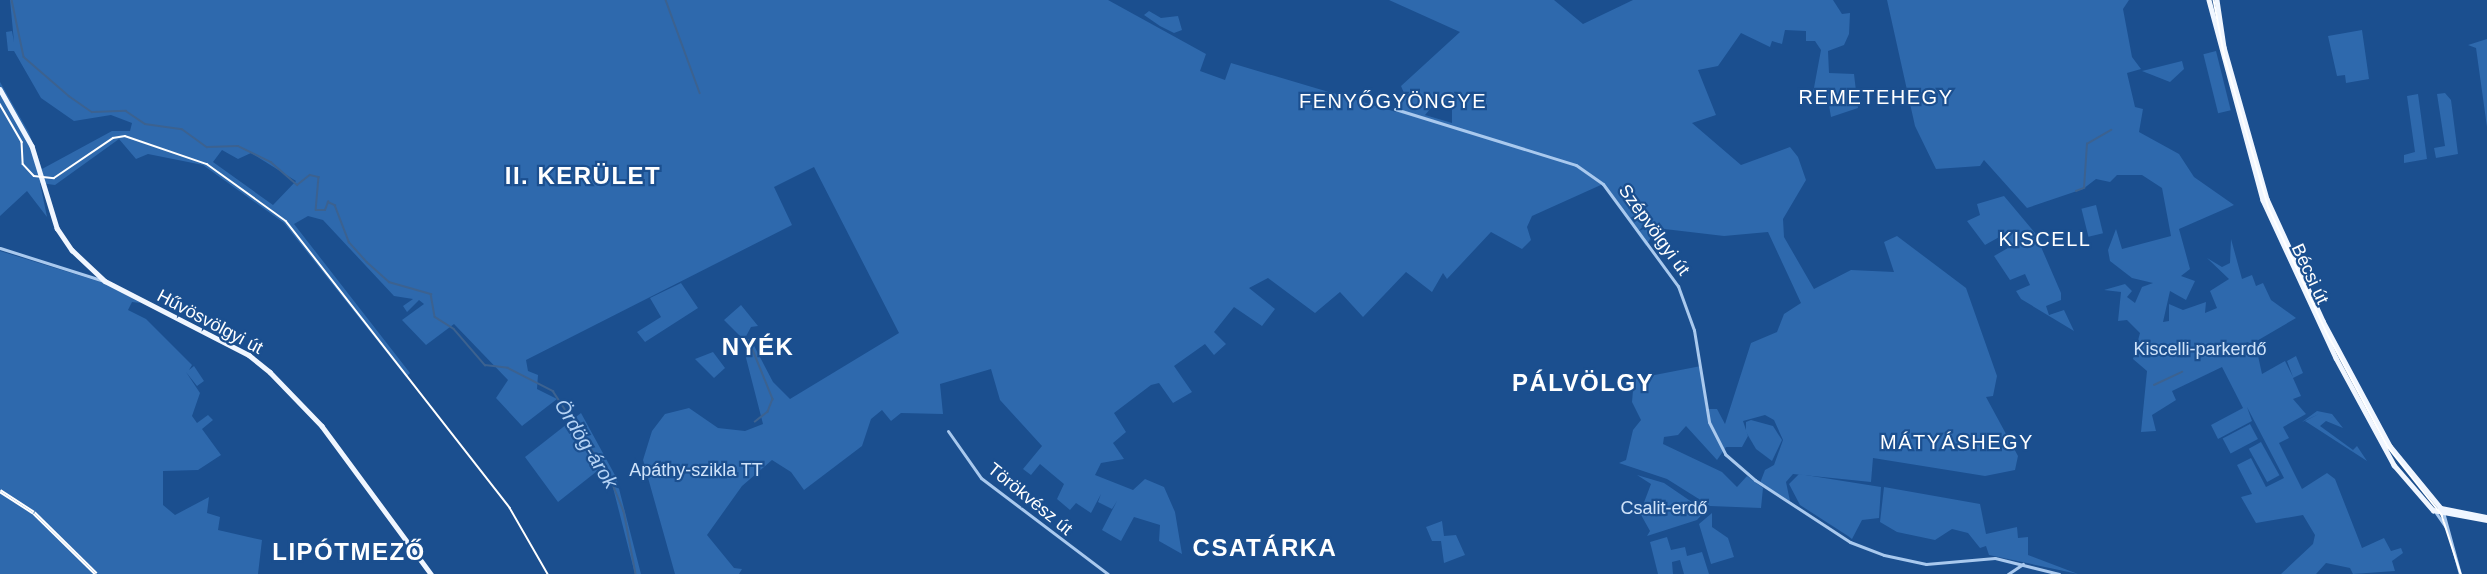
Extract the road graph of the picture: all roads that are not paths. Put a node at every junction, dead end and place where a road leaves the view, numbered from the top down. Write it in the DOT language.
graph roads {
  1 [pos="2209,0"];
  2 [pos="2217,0"];
  3 [pos="0,89"];
  4 [pos="1395,109"];
  5 [pos="0,248"];
  6 [pos="89,267"];
  7 [pos="84,276"];
  8 [pos="105,281"];
  9 [pos="948,431"];
  10 [pos="2441,508"];
  11 [pos="2436,513"];
  12 [pos="2447,518"];
  13 [pos="2487,518"];
  14 [pos="2448,530"];
  15 [pos="2023,564"];
  16 [pos="431,574"];
  17 [pos="1108,574"];
  18 [pos="2008,574"];
  19 [pos="2059,574"];
  20 [pos="2460,574"];
  1 -- 11 [label="main road, Bécsi út"];
  2 -- 10 [label="main road, Bécsi út"];
  3 -- 6 [label="main road, Hűvösvölgyi út"];
  4 -- 15 [label="street, Szépvölgyi út"];
  5 -- 7 [label="street"];
  6 -- 7 [label="street"];
  6 -- 8 [label="main road, Hűvösvölgyi út"];
  7 -- 8 [label="street"];
  8 -- 16 [label="main road, Hűvösvölgyi út"];
  9 -- 17 [label="street, Törökvész út"];
  10 -- 12 [label="street, Bécsi út"];
  10 -- 13 [label="main road"];
  11 -- 12 [label="main road"];
  11 -- 14 [label="street, Bécsi út"];
  12 -- 13 [label="main road"];
  12 -- 14 [label="street, Bécsi út"];
  14 -- 20 [label="street, Bécsi út"];
  15 -- 18 [label="street"];
  15 -- 19 [label="street, Szépvölgyi út"];
}
